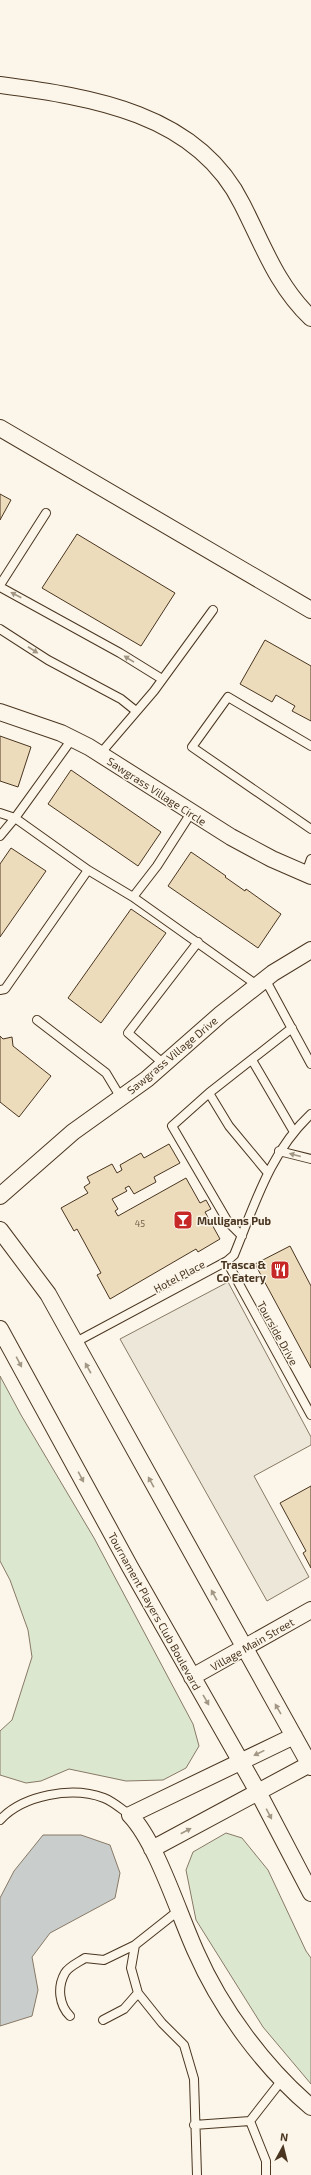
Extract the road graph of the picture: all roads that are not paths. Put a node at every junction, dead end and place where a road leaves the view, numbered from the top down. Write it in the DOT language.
graph roads {
  1 [pos="0,85"];
  2 [pos="311,318"];
  3 [pos="0,428"];
  4 [pos="46,513"];
  5 [pos="0,586"];
  6 [pos="213,610"];
  7 [pos="311,610"];
  8 [pos="0,629"];
  9 [pos="162,679"];
  10 [pos="136,711"];
  11 [pos="0,712"];
  12 [pos="72,739"];
  13 [pos="311,746"];
  14 [pos="100,754"];
  15 [pos="0,813"];
  16 [pos="191,813"];
  17 [pos="15,818"];
  18 [pos="311,829"];
  19 [pos="0,836"];
  20 [pos="88,870"];
  21 [pos="309,870"];
  22 [pos="133,897"];
  23 [pos="198,942"];
  24 [pos="311,950"];
  25 [pos="261,982"];
  26 [pos="0,990"];
  27 [pos="37,1020"];
  28 [pos="292,1028"];
  29 [pos="252,1060"];
  30 [pos="164,1064"];
  31 [pos="311,1064"];
  32 [pos="209,1093"];
  33 [pos="122,1098"];
  34 [pos="311,1114"];
  35 [pos="294,1132"];
  36 [pos="279,1151"];
  37 [pos="311,1159"];
  38 [pos="268,1173"];
  39 [pos="0,1196"];
  40 [pos="0,1230"];
  41 [pos="242,1236"];
  42 [pos="227,1262"];
  43 [pos="0,1329"];
  44 [pos="74,1343"];
  45 [pos="311,1415"];
  46 [pos="311,1610"];
  47 [pos="243,1648"];
  48 [pos="192,1677"];
  49 [pos="294,1736"];
  50 [pos="241,1762"];
  51 [pos="310,1766"];
  52 [pos="258,1792"];
  53 [pos="130,1816"];
  54 [pos="0,1820"];
  55 [pos="152,1850"];
  56 [pos="311,1893"];
  57 [pos="178,1911"];
  58 [pos="135,1945"];
  59 [pos="138,1993"];
  60 [pos="70,2016"];
  61 [pos="103,2020"];
  62 [pos="282,2080"];
  63 [pos="311,2107"];
  64 [pos="250,2121"];
  65 [pos="194,2125"];
  66 [pos="197,2175"];
  67 [pos="266,2175"];
  1 -- 2 [label="street"];
  3 -- 7 [label="street"];
  4 -- 5 [label="lane"];
  9 -- 5 [label="lane, one-way"];
  6 -- 9 [label="lane"];
  8 -- 10 [label="lane, one-way"];
  9 -- 10 [label="lane"];
  10 -- 14 [label="lane"];
  11 -- 12 [label="street, Sawgrass Village Circle"];
  12 -- 14 [label="street, Sawgrass Village Circle"];
  12 -- 17 [label="lane"];
  13 -- 18 [label="lane"];
  14 -- 16 [label="street, Sawgrass Village Circle"];
  15 -- 17 [label="lane"];
  16 -- 21 [label="street, Sawgrass Village Circle"];
  16 -- 22 [label="lane"];
  17 -- 19 [label="lane"];
  17 -- 20 [label="lane"];
  20 -- 22 [label="lane"];
  20 -- 26 [label="lane"];
  22 -- 23 [label="lane"];
  23 -- 25 [label="lane"];
  23 -- 30 [label="lane"];
  24 -- 25 [label="street, Sawgrass Village Drive"];
  25 -- 28 [label="lane"];
  25 -- 30 [label="street, Sawgrass Village Drive"];
  27 -- 33 [label="lane"];
  28 -- 29 [label="lane"];
  28 -- 31 [label="lane"];
  29 -- 32 [label="lane"];
  29 -- 35 [label="lane"];
  30 -- 33 [label="street, Sawgrass Village Drive"];
  32 -- 38 [label="lane"];
  32 -- 41 [label="lane"];
  33 -- 39 [label="street, Sawgrass Village Drive"];
  34 -- 35 [label="lane, Hotel Place"];
  35 -- 36 [label="lane, Hotel Place"];
  37 -- 36 [label="lane, one-way"];
  36 -- 38 [label="lane, Hotel Place"];
  38 -- 41 [label="lane, Hotel Place"];
  40 -- 44 [label="street"];
  41 -- 42 [label="lane, Hotel Place"];
  42 -- 44 [label="lane, Hotel Place"];
  42 -- 45 [label="lane, Tourside Drive"];
  43 -- 48 [label="street, Tournament Players Club Boulevard, one-way"];
  47 -- 44 [label="street, one-way"];
  46 -- 47 [label="street, Village Main Street"];
  47 -- 48 [label="street, Village Main Street"];
  49 -- 47 [label="street, one-way"];
  48 -- 50 [label="street, Tournament Players Club Boulevard, one-way"];
  49 -- 50 [label="street, one-way"];
  49 -- 51 [label="street"];
  50 -- 52 [label="street, Tournament Players Club Boulevard"];
  50 -- 53 [label="street"];
  51 -- 52 [label="street"];
  55 -- 52 [label="street, one-way"];
  52 -- 56 [label="street, Tournament Players Club Boulevard, one-way"];
  53 -- 54 [label="lane"];
  53 -- 55 [label="street"];
  55 -- 57 [label="street"];
  57 -- 58 [label="lane"];
  57 -- 62 [label="street"];
  58 -- 59 [label="lane"];
  58 -- 60 [label="lane"];
  59 -- 61 [label="lane"];
  59 -- 65 [label="lane"];
  62 -- 63 [label="street"];
  62 -- 64 [label="lane"];
  64 -- 65 [label="lane"];
  64 -- 67 [label="lane"];
  65 -- 66 [label="lane"];
}
